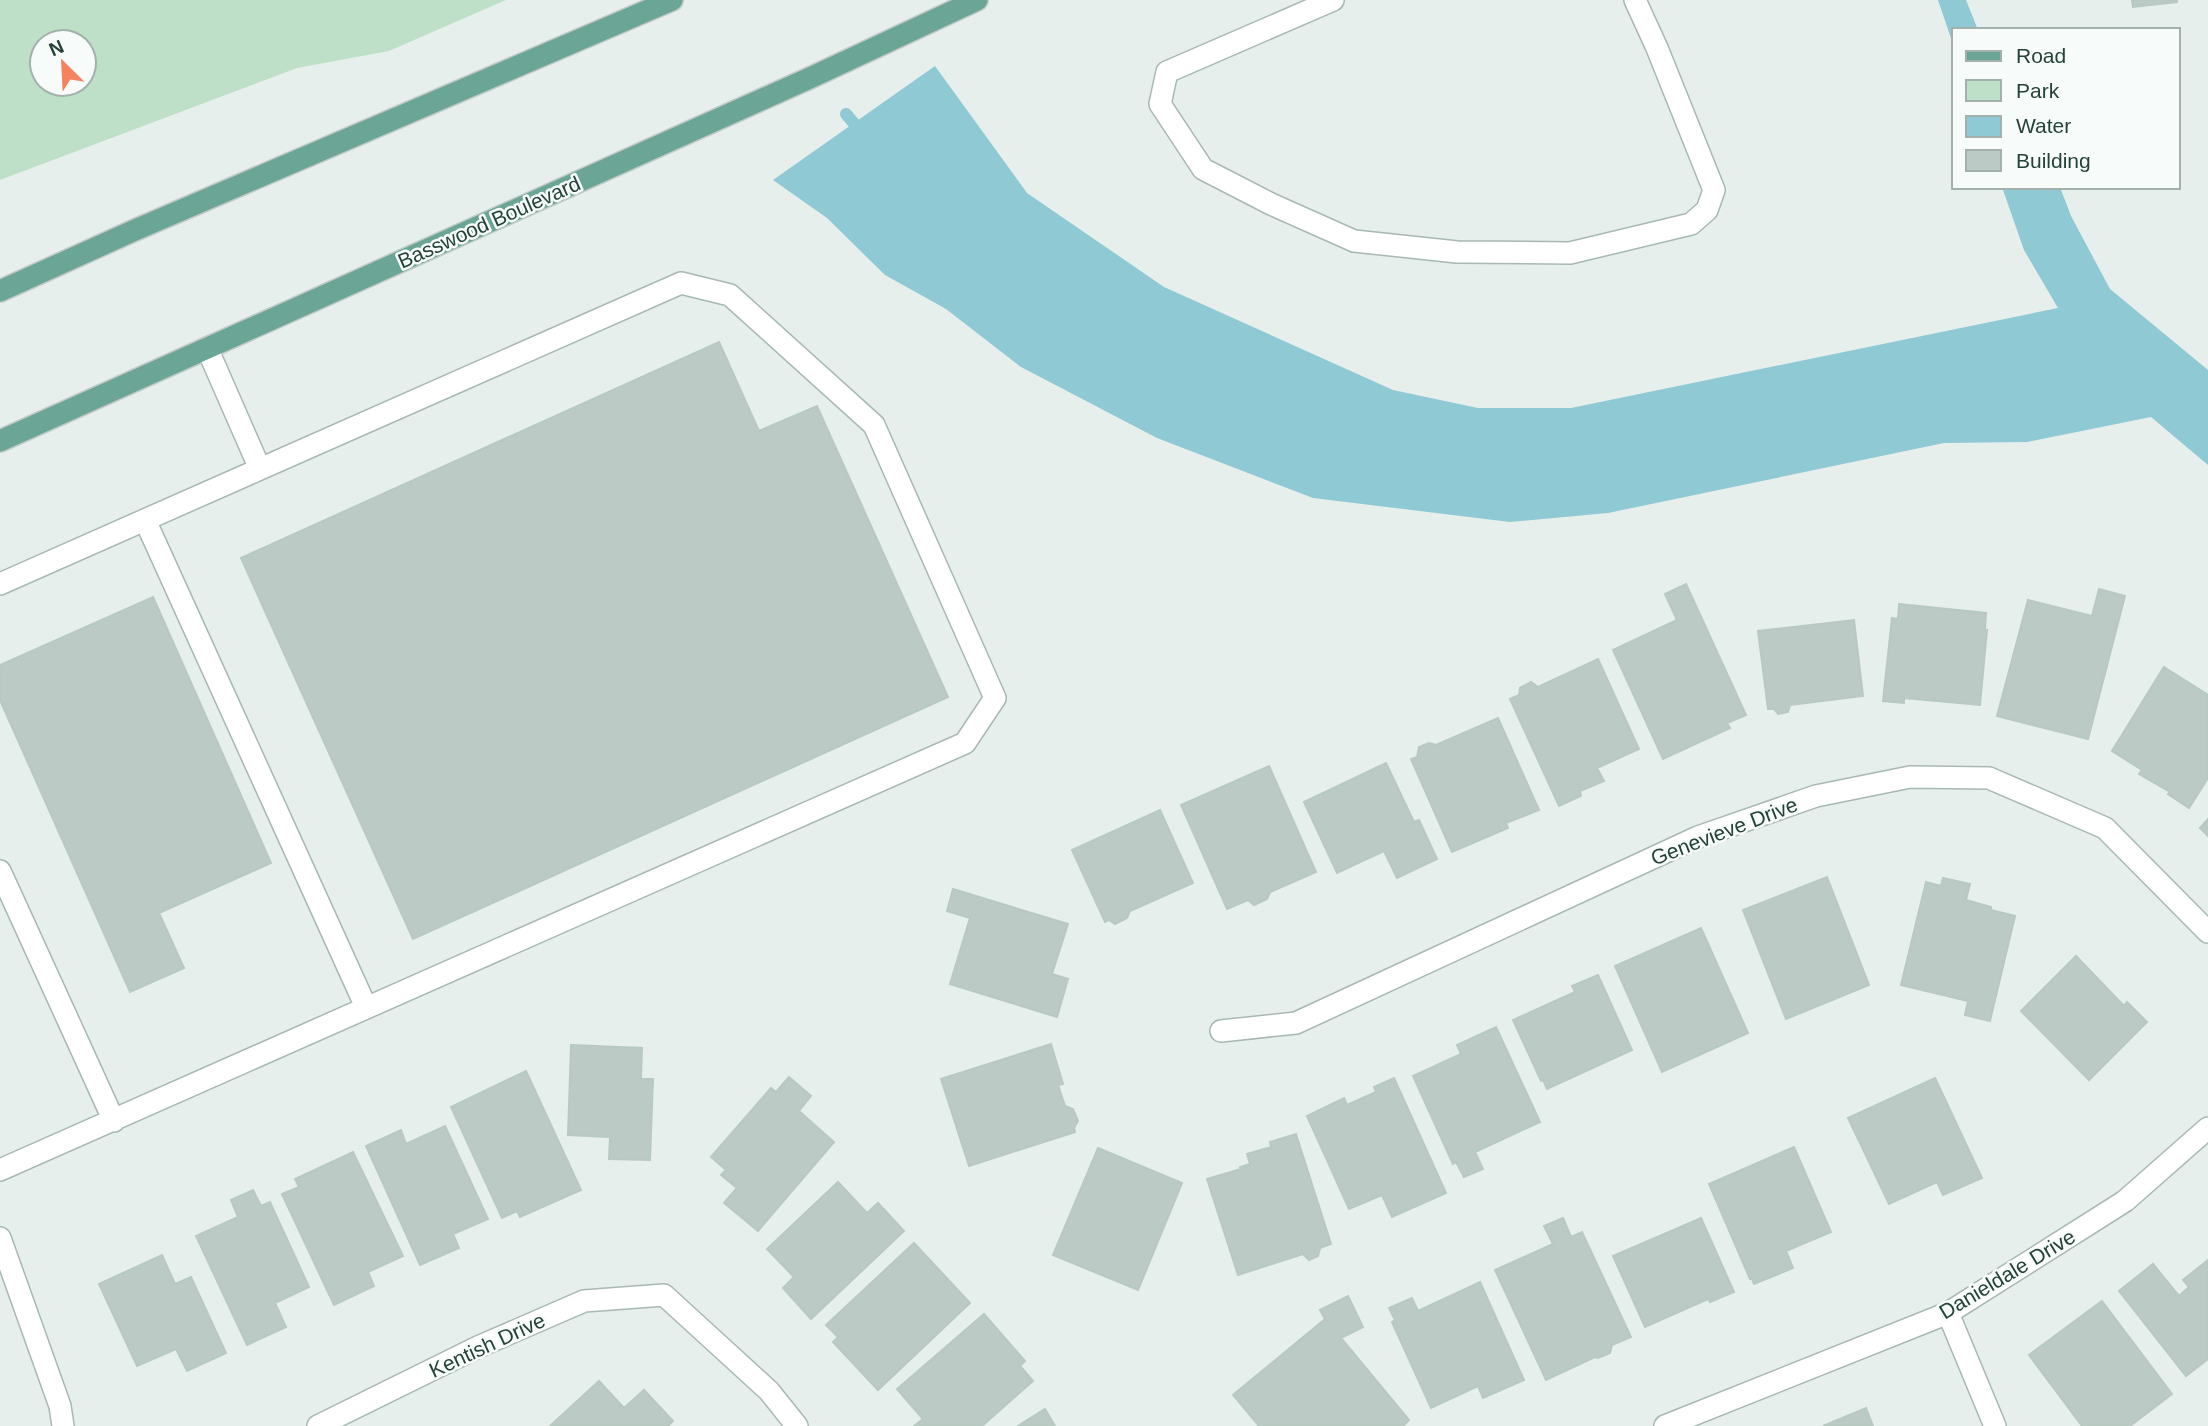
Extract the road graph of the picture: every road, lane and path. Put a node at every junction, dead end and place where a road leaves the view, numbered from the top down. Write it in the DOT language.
graph roads {
  1 [pos="672,0"];
  2 [pos="977,0"];
  3 [pos="1333,0"];
  4 [pos="1635,0"];
  5 [pos="0,291"];
  6 [pos="207,348"];
  7 [pos="0,441"];
  8 [pos="260,469"];
  9 [pos="145,520"];
  10 [pos="0,584"];
  11 [pos="0,871"];
  12 [pos="2208,932"];
  13 [pos="366,1007"];
  14 [pos="1221,1031"];
  15 [pos="114,1121"];
  16 [pos="2208,1128"];
  17 [pos="0,1170"];
  18 [pos="0,1238"];
  19 [pos="1948,1313"];
  20 [pos="63,1426"];
  21 [pos="318,1426"];
  22 [pos="797,1426"];
  23 [pos="1665,1426"];
  24 [pos="1995,1426"];
  1 -- 5 [label="main road"];
  2 -- 6 [label="main road, Basswood Boulevard"];
  3 -- 4 [label="street"];
  6 -- 7 [label="main road, Basswood Boulevard"];
  6 -- 8 [label="street"];
  8 -- 9 [label="street"];
  8 -- 13 [label="street"];
  9 -- 10 [label="street"];
  9 -- 13 [label="street"];
  11 -- 15 [label="street"];
  12 -- 14 [label="street, Genevieve Drive"];
  13 -- 15 [label="street"];
  15 -- 17 [label="street"];
  16 -- 19 [label="street, Danieldale Drive"];
  18 -- 20 [label="street"];
  19 -- 23 [label="street, Danieldale Drive"];
  19 -- 24 [label="street"];
  21 -- 22 [label="street, Kentish Drive"];
}
